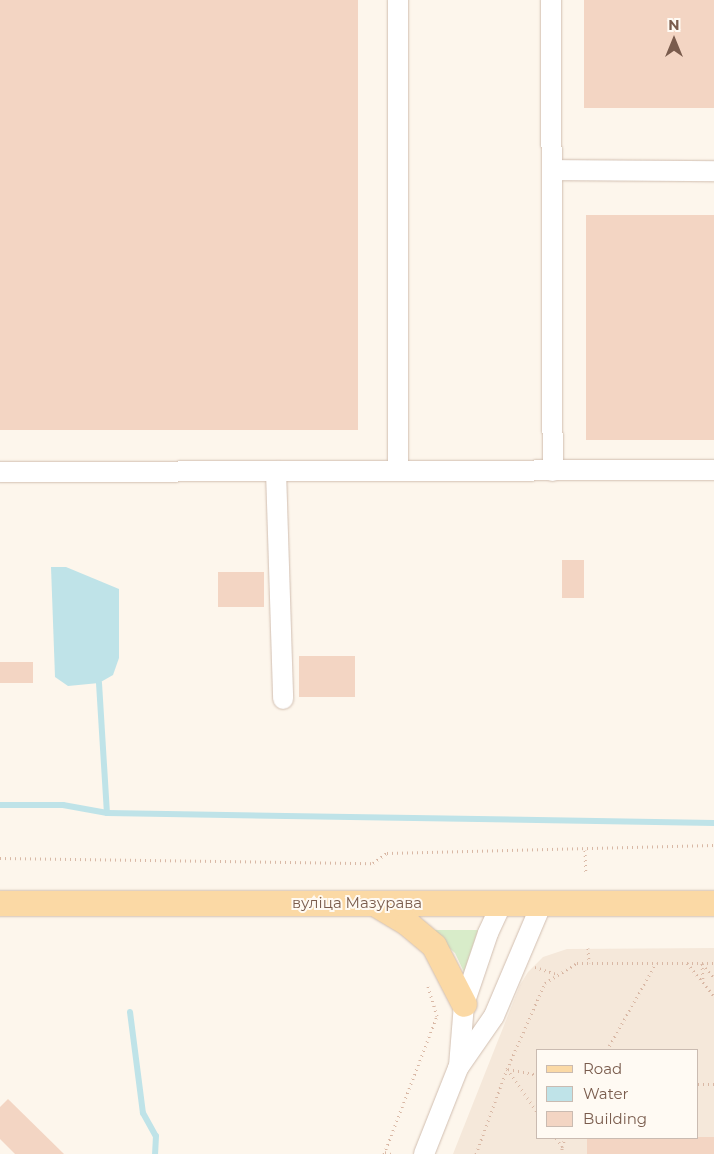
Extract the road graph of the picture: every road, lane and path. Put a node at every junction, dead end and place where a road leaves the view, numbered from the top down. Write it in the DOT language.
graph roads {
  1 [pos="398,0"];
  2 [pos="551,0"];
  3 [pos="552,170"];
  4 [pos="714,171"];
  5 [pos="714,470"];
  6 [pos="398,471"];
  7 [pos="553,471"];
  8 [pos="0,472"];
  9 [pos="276,472"];
  10 [pos="283,699"];
  11 [pos="714,845"];
  12 [pos="585,850"];
  13 [pos="0,858"];
  14 [pos="586,874"];
  15 [pos="0,903"];
  16 [pos="502,903"];
  17 [pos="714,903"];
  18 [pos="374,904"];
  19 [pos="542,904"];
  20 [pos="588,948"];
  21 [pos="687,962"];
  22 [pos="589,963"];
  23 [pos="656,963"];
  24 [pos="702,963"];
  25 [pos="714,963"];
  26 [pos="533,966"];
  27 [pos="558,975"];
  28 [pos="425,976"];
  29 [pos="714,978"];
  30 [pos="703,984"];
  31 [pos="714,996"];
  32 [pos="464,1004"];
  33 [pos="608,1049"];
  34 [pos="458,1068"];
  35 [pos="507,1069"];
  36 [pos="536,1075"];
  37 [pos="699,1084"];
  38 [pos="714,1084"];
  39 [pos="536,1109"];
  40 [pos="557,1139"];
  41 [pos="566,1139"];
  42 [pos="562,1147"];
  43 [pos="384,1153"];
  44 [pos="391,1154"];
  45 [pos="424,1154"];
  46 [pos="476,1154"];
  47 [pos="562,1154"];
  1 -- 6 [label="street"];
  2 -- 3 [label="street"];
  3 -- 4 [label="street"];
  3 -- 7 [label="street"];
  5 -- 7 [label="street"];
  6 -- 7 [label="street"];
  6 -- 9 [label="street"];
  8 -- 9 [label="street"];
  9 -- 10 [label="street"];
  11 -- 12 [label="path"];
  12 -- 13 [label="path"];
  12 -- 14 [label="path"];
  15 -- 18 [label="main road, вуліца Мазурава"];
  16 -- 18 [label="main road, вуліца Мазурава"];
  16 -- 19 [label="main road, вуліца Мазурава"];
  16 -- 32 [label="street"];
  17 -- 19 [label="main road, вуліца Мазурава"];
  18 -- 32 [label="main road"];
  19 -- 34 [label="street"];
  20 -- 22 [label="path"];
  21 -- 23 [label="path"];
  21 -- 24 [label="path"];
  21 -- 30 [label="path"];
  22 -- 23 [label="path"];
  22 -- 27 [label="path"];
  23 -- 33 [label="path"];
  24 -- 25 [label="path"];
  24 -- 29 [label="path"];
  24 -- 30 [label="path"];
  26 -- 27 [label="path"];
  27 -- 35 [label="path"];
  28 -- 43 [label="path"];
  30 -- 31 [label="path"];
  32 -- 34 [label="street"];
  34 -- 45 [label="street"];
  35 -- 36 [label="path"];
  35 -- 39 [label="path"];
  35 -- 46 [label="path"];
  37 -- 38 [label="path"];
  40 -- 42 [label="path"];
  41 -- 42 [label="path"];
  42 -- 47 [label="path"];
  43 -- 44 [label="path"];
}
